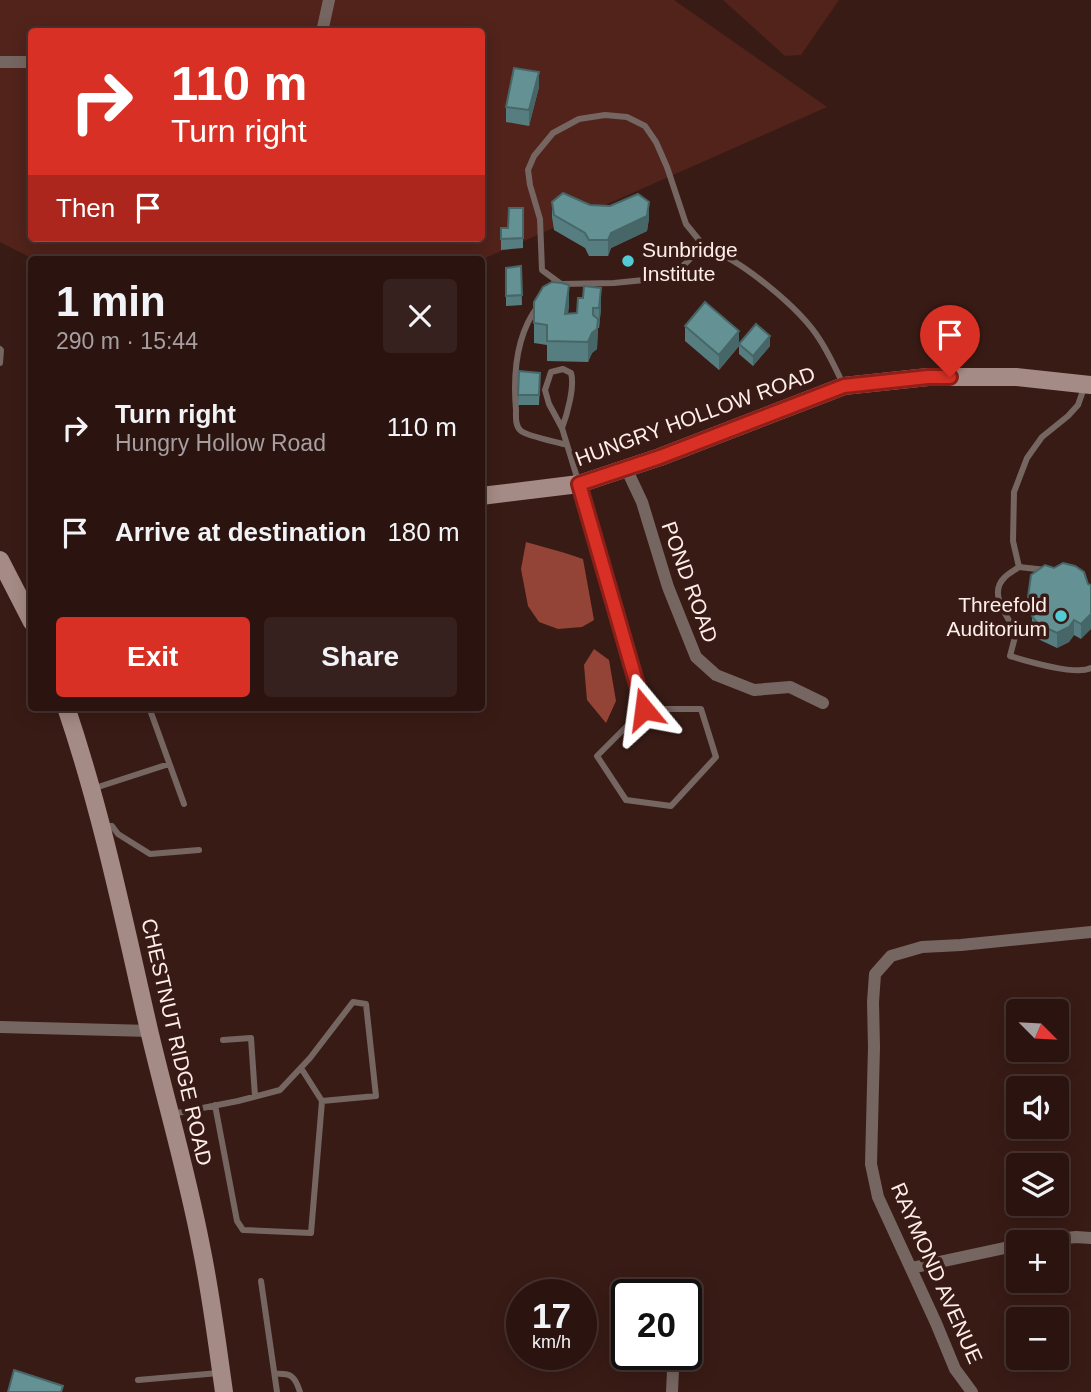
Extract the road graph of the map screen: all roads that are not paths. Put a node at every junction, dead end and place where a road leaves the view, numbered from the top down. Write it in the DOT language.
graph roads {
  1 [pos="329,0"];
  2 [pos="323,28"];
  3 [pos="0,62"];
  4 [pos="28,62"];
  5 [pos="702,247"];
  6 [pos="557,282"];
  7 [pos="549,293"];
  8 [pos="540,303"];
  9 [pos="0,349"];
  10 [pos="0,363"];
  11 [pos="1088,384"];
  12 [pos="844,386"];
  13 [pos="562,428"];
  14 [pos="567,445"];
  15 [pos="626,468"];
  16 [pos="579,484"];
  17 [pos="485,496"];
  18 [pos="0,560"];
  19 [pos="1019,567"];
  20 [pos="1055,571"];
  21 [pos="28,614"];
  22 [pos="1091,668"];
  23 [pos="823,703"];
  24 [pos="644,709"];
  25 [pos="67,711"];
  26 [pos="150,711"];
  27 [pos="169,764"];
  28 [pos="92,789"];
  29 [pos="184,804"];
  30 [pos="102,826"];
  31 [pos="199,850"];
  32 [pos="1091,932"];
  33 [pos="0,1027"];
  34 [pos="150,1031"];
  35 [pos="223,1040"];
  36 [pos="301,1068"];
  37 [pos="255,1097"];
  38 [pos="322,1101"];
  39 [pos="215,1105"];
  40 [pos="170,1114"];
  41 [pos="1069,1238"];
  42 [pos="1091,1238"];
  43 [pos="1006,1248"];
  44 [pos="911,1268"];
  45 [pos="261,1281"];
  46 [pos="673,1370"];
  47 [pos="221,1373"];
  48 [pos="275,1374"];
  49 [pos="138,1380"];
  50 [pos="224,1392"];
  51 [pos="277,1392"];
  52 [pos="300,1392"];
  53 [pos="672,1392"];
  54 [pos="972,1392"];
  1 -- 2 [label="street"];
  3 -- 4 [label="street"];
  5 -- 6 [label="lane"];
  5 -- 6 [label="lane"];
  5 -- 12 [label="lane"];
  6 -- 7 [label="lane"];
  8 -- 14 [label="lane"];
  9 -- 10 [label="lane"];
  11 -- 12 [label="main road, HUNGRY HOLLOW ROAD"];
  11 -- 19 [label="lane"];
  12 -- 15 [label="main road, HUNGRY HOLLOW ROAD"];
  13 -- 13 [label="lane"];
  13 -- 14 [label="lane"];
  14 -- 16 [label="lane"];
  15 -- 16 [label="main road, HUNGRY HOLLOW ROAD"];
  15 -- 23 [label="street, POND ROAD"];
  16 -- 17 [label="main road, HUNGRY HOLLOW ROAD"];
  16 -- 24 [label="lane"];
  18 -- 21 [label="main road"];
  19 -- 20 [label="lane"];
  19 -- 22 [label="lane"];
  24 -- 24 [label="lane"];
  25 -- 28 [label="main road, CHESTNUT RIDGE ROAD"];
  26 -- 27 [label="lane"];
  27 -- 28 [label="lane"];
  27 -- 29 [label="lane"];
  28 -- 30 [label="main road, CHESTNUT RIDGE ROAD"];
  30 -- 31 [label="lane"];
  30 -- 34 [label="main road, CHESTNUT RIDGE ROAD"];
  32 -- 44 [label="street, RAYMOND AVENUE"];
  33 -- 34 [label="street"];
  34 -- 40 [label="main road, CHESTNUT RIDGE ROAD"];
  35 -- 37 [label="lane"];
  36 -- 37 [label="lane"];
  36 -- 38 [label="lane"];
  36 -- 38 [label="lane"];
  37 -- 39 [label="lane"];
  38 -- 39 [label="lane"];
  39 -- 40 [label="lane"];
  40 -- 47 [label="main road, CHESTNUT RIDGE ROAD"];
  41 -- 42 [label="street"];
  43 -- 44 [label="street"];
  44 -- 54 [label="street, RAYMOND AVENUE"];
  45 -- 48 [label="lane"];
  46 -- 53 [label="street"];
  47 -- 49 [label="lane"];
  47 -- 50 [label="main road, CHESTNUT RIDGE ROAD"];
  48 -- 51 [label="lane"];
  48 -- 52 [label="lane"];
}
